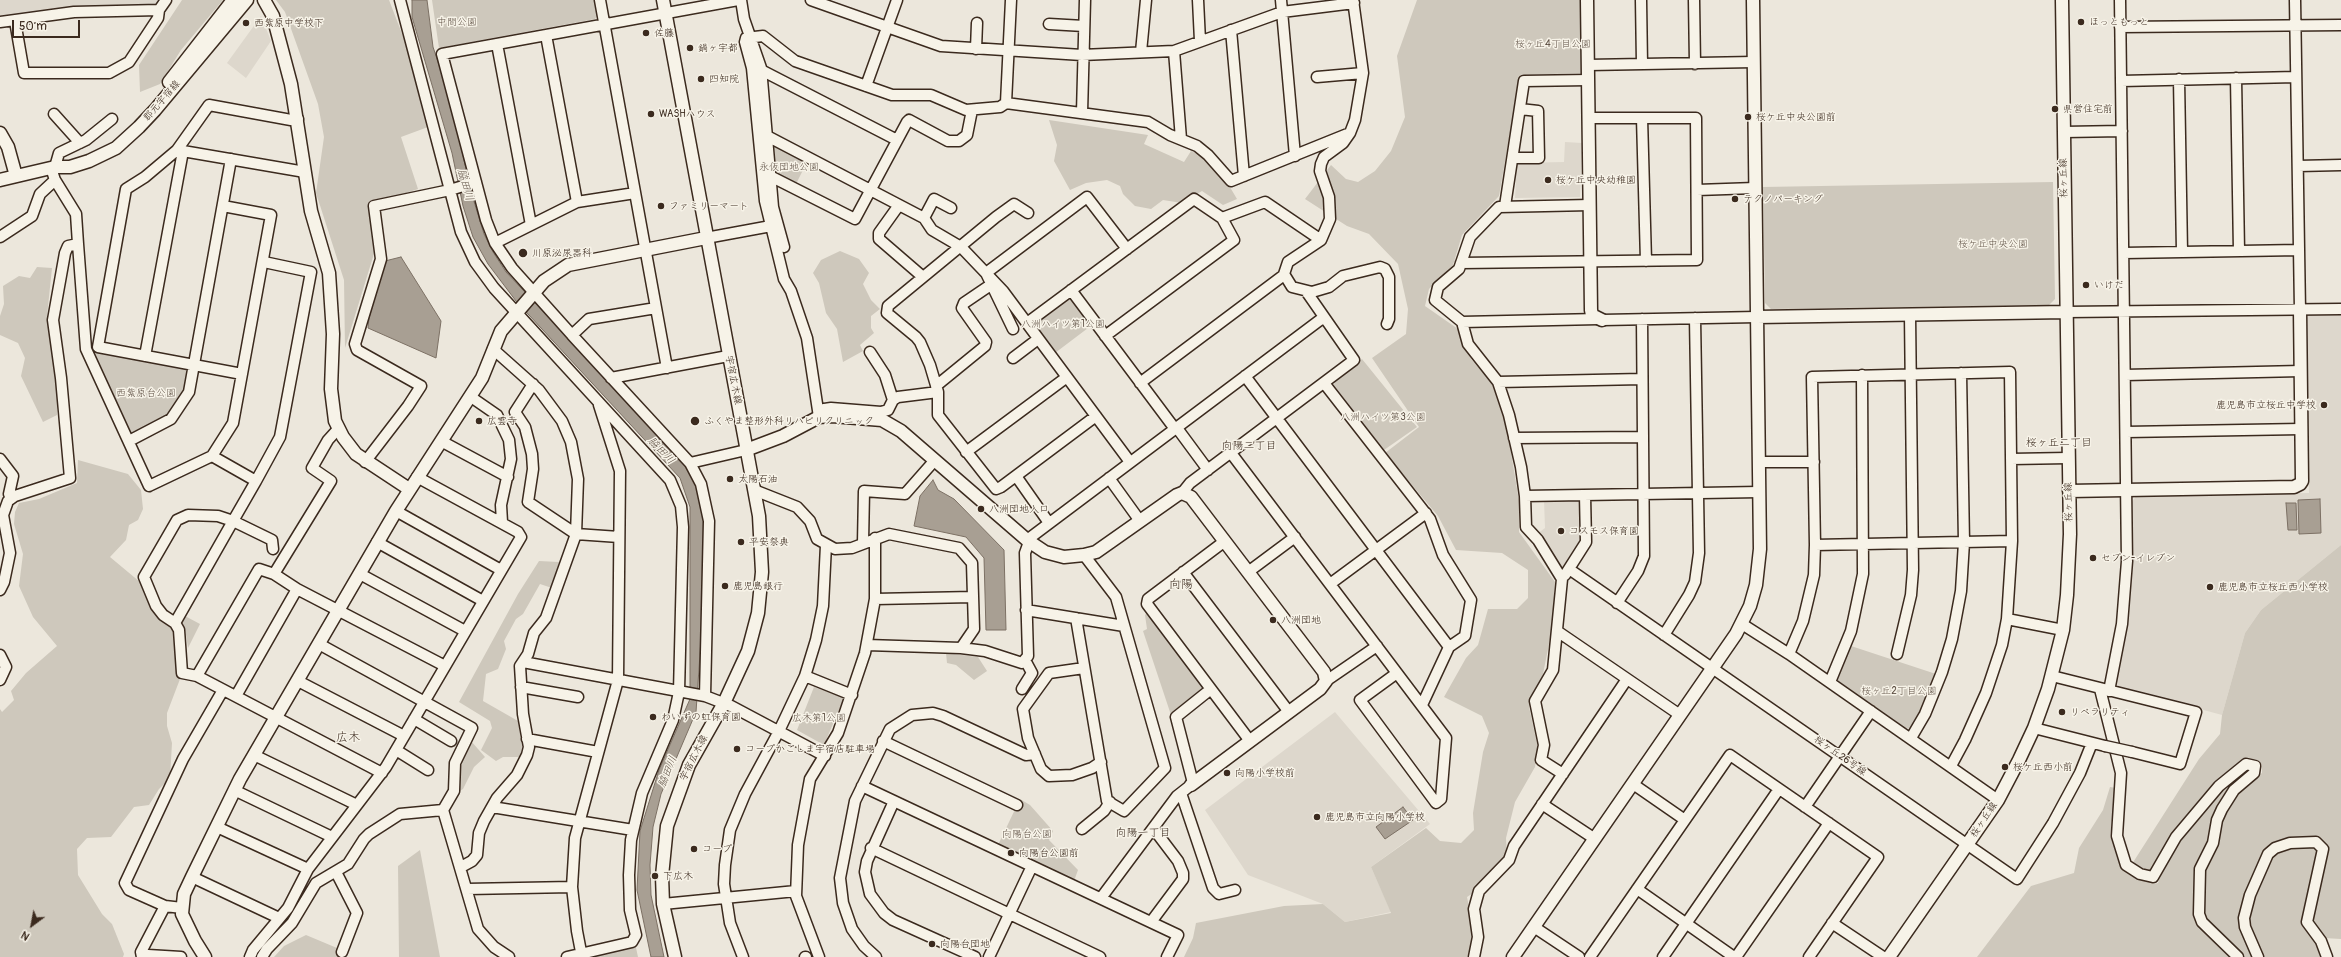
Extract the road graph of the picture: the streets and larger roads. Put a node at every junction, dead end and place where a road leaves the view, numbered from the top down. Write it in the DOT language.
graph roads {
  1 [pos="166,0"];
  2 [pos="233,0"];
  3 [pos="247,0"];
  4 [pos="264,0"];
  5 [pos="400,0"];
  6 [pos="600,0"];
  7 [pos="663,0"];
  8 [pos="738,0"];
  9 [pos="741,0"];
  10 [pos="811,0"];
  11 [pos="897,0"];
  12 [pos="1012,0"];
  13 [pos="1085,0"];
  14 [pos="1146,0"];
  15 [pos="1198,0"];
  16 [pos="1281,0"];
  17 [pos="1587,0"];
  18 [pos="1641,0"];
  19 [pos="1694,0"];
  20 [pos="1753,0"];
  21 [pos="2062,0"];
  22 [pos="2120,0"];
  23 [pos="2295,0"];
  24 [pos="720,2"];
  25 [pos="1354,2"];
  26 [pos="159,10"];
  27 [pos="1282,12"];
  28 [pos="666,14"];
  29 [pos="15,21"];
  30 [pos="0,22"];
  31 [pos="977,23"];
  32 [pos="1049,24"];
  33 [pos="2341,24"];
  34 [pos="604,25"];
  35 [pos="2296,25"];
  36 [pos="1084,26"];
  37 [pos="887,27"];
  38 [pos="2120,27"];
  39 [pos="1231,30"];
  40 [pos="546,35"];
  41 [pos="750,36"];
  42 [pos="1200,41"];
  43 [pos="497,44"];
  44 [pos="976,49"];
  45 [pos="1009,51"];
  46 [pos="1174,51"];
  47 [pos="1141,52"];
  48 [pos="1082,55"];
  49 [pos="1754,62"];
  50 [pos="1642,64"];
  51 [pos="1695,64"];
  52 [pos="1588,65"];
  53 [pos="761,70"];
  54 [pos="1363,72"];
  55 [pos="1317,77"];
  56 [pos="2296,77"];
  57 [pos="2236,78"];
  58 [pos="2179,79"];
  59 [pos="1588,80"];
  60 [pos="2121,81"];
  61 [pos="866,86"];
  62 [pos="1006,103"];
  63 [pos="1520,109"];
  64 [pos="972,110"];
  65 [pos="1082,113"];
  66 [pos="54,114"];
  67 [pos="1589,118"];
  68 [pos="1642,118"];
  69 [pos="112,119"];
  70 [pos="298,119"];
  71 [pos="2122,131"];
  72 [pos="2064,132"];
  73 [pos="0,133"];
  74 [pos="1350,133"];
  75 [pos="767,136"];
  76 [pos="1181,139"];
  77 [pos="897,140"];
  78 [pos="80,143"];
  79 [pos="180,150"];
  80 [pos="1295,156"];
  81 [pos="1513,158"];
  82 [pos="231,159"];
  83 [pos="2341,165"];
  84 [pos="2298,166"];
  85 [pos="53,168"];
  86 [pos="305,172"];
  87 [pos="16,176"];
  88 [pos="770,176"];
  89 [pos="1244,176"];
  90 [pos="0,180"];
  91 [pos="55,180"];
  92 [pos="474,183"];
  93 [pos="1755,188"];
  94 [pos="871,189"];
  95 [pos="452,190"];
  96 [pos="1697,190"];
  97 [pos="635,193"];
  98 [pos="577,202"];
  99 [pos="1590,204"];
  100 [pos="899,205"];
  101 [pos="223,206"];
  102 [pos="1505,206"];
  103 [pos="951,208"];
  104 [pos="1028,213"];
  105 [pos="924,218"];
  106 [pos="1222,218"];
  107 [pos="531,225"];
  108 [pos="771,226"];
  109 [pos="0,237"];
  110 [pos="706,238"];
  111 [pos="1321,240"];
  112 [pos="495,243"];
  113 [pos="78,244"];
  114 [pos="784,247"];
  115 [pos="961,248"];
  116 [pos="646,249"];
  117 [pos="1127,249"];
  118 [pos="2299,250"];
  119 [pos="2239,251"];
  120 [pos="2182,252"];
  121 [pos="2124,253"];
  122 [pos="1591,261"];
  123 [pos="1646,261"];
  124 [pos="264,262"];
  125 [pos="1461,263"];
  126 [pos="986,273"];
  127 [pos="1284,275"];
  128 [pos="923,277"];
  129 [pos="992,284"];
  130 [pos="1071,290"];
  131 [pos="1306,291"];
  132 [pos="532,293"];
  133 [pos="656,308"];
  134 [pos="2341,309"];
  135 [pos="2300,310"];
  136 [pos="516,311"];
  137 [pos="2066,312"];
  138 [pos="2124,312"];
  139 [pos="1910,315"];
  140 [pos="1324,317"];
  141 [pos="1757,317"];
  142 [pos="1695,318"];
  143 [pos="1600,319"];
  144 [pos="1642,319"];
  145 [pos="1462,322"];
  146 [pos="1027,323"];
  147 [pos="1387,324"];
  148 [pos="1013,329"];
  149 [pos="572,335"];
  150 [pos="1105,336"];
  151 [pos="1038,339"];
  152 [pos="493,349"];
  153 [pos="870,352"];
  154 [pos="145,356"];
  155 [pos="728,356"];
  156 [pos="1013,358"];
  157 [pos="194,365"];
  158 [pos="667,368"];
  159 [pos="2300,371"];
  160 [pos="1960,373"];
  161 [pos="242,374"];
  162 [pos="1911,374"];
  163 [pos="1862,375"];
  164 [pos="2125,375"];
  165 [pos="1245,376"];
  166 [pos="1067,377"];
  167 [pos="611,378"];
  168 [pos="1642,379"];
  169 [pos="1498,382"];
  170 [pos="1140,383"];
  171 [pos="1324,383"];
  172 [pos="533,384"];
  173 [pos="937,389"];
  174 [pos="471,397"];
  175 [pos="893,400"];
  176 [pos="598,402"];
  177 [pos="819,414"];
  178 [pos="1096,416"];
  179 [pos="1276,418"];
  180 [pos="1176,428"];
  181 [pos="338,429"];
  182 [pos="2301,429"];
  183 [pos="2126,432"];
  184 [pos="1643,436"];
  185 [pos="1514,438"];
  186 [pos="129,441"];
  187 [pos="441,441"];
  188 [pos="746,450"];
  189 [pos="966,452"];
  190 [pos="1231,453"];
  191 [pos="212,456"];
  192 [pos="2068,458"];
  193 [pos="0,459"];
  194 [pos="2011,459"];
  195 [pos="935,460"];
  196 [pos="365,462"];
  197 [pos="1130,462"];
  198 [pos="1759,462"];
  199 [pos="1814,462"];
  200 [pos="690,463"];
  201 [pos="1208,470"];
  202 [pos="1016,476"];
  203 [pos="417,477"];
  204 [pos="508,477"];
  205 [pos="1109,478"];
  206 [pos="256,481"];
  207 [pos="409,489"];
  208 [pos="2127,489"];
  209 [pos="754,490"];
  210 [pos="2068,491"];
  211 [pos="1759,492"];
  212 [pos="1182,493"];
  213 [pos="1700,493"];
  214 [pos="8,494"];
  215 [pos="1644,494"];
  216 [pos="1585,495"];
  217 [pos="1525,496"];
  218 [pos="396,510"];
  219 [pos="1426,513"];
  220 [pos="232,521"];
  221 [pos="1140,521"];
  222 [pos="502,522"];
  223 [pos="1049,523"];
  224 [pos="576,534"];
  225 [pos="619,537"];
  226 [pos="1295,537"];
  227 [pos="875,538"];
  228 [pos="1028,541"];
  229 [pos="1225,541"];
  230 [pos="2012,541"];
  231 [pos="378,542"];
  232 [pos="1964,542"];
  233 [pos="862,543"];
  234 [pos="1914,543"];
  235 [pos="1864,544"];
  236 [pos="826,545"];
  237 [pos="1815,545"];
  238 [pos="273,550"];
  239 [pos="1376,550"];
  240 [pos="1084,555"];
  241 [pos="1569,569"];
  242 [pos="501,570"];
  243 [pos="1183,572"];
  244 [pos="1248,572"];
  245 [pos="274,574"];
  246 [pos="360,574"];
  247 [pos="1562,580"];
  248 [pos="1330,584"];
  249 [pos="297,589"];
  250 [pos="0,590"];
  251 [pos="973,597"];
  252 [pos="875,599"];
  253 [pos="483,601"];
  254 [pos="1617,602"];
  255 [pos="339,610"];
  256 [pos="1026,610"];
  257 [pos="1076,618"];
  258 [pos="2007,618"];
  259 [pos="175,623"];
  260 [pos="1742,624"];
  261 [pos="1124,626"];
  262 [pos="2063,630"];
  263 [pos="465,631"];
  264 [pos="1557,631"];
  265 [pos="1664,635"];
  266 [pos="319,644"];
  267 [pos="867,645"];
  268 [pos="1377,646"];
  269 [pos="961,648"];
  270 [pos="1449,648"];
  271 [pos="0,654"];
  272 [pos="1788,654"];
  273 [pos="1896,654"];
  274 [pos="1025,660"];
  275 [pos="523,662"];
  276 [pos="445,666"];
  277 [pos="1084,668"];
  278 [pos="1713,668"];
  279 [pos="1397,672"];
  280 [pos="197,676"];
  281 [pos="805,676"];
  282 [pos="2052,676"];
  283 [pos="1628,679"];
  284 [pos="0,680"];
  285 [pos="298,680"];
  286 [pos="618,680"];
  287 [pos="1326,681"];
  288 [pos="1830,682"];
  289 [pos="522,687"];
  290 [pos="1022,689"];
  291 [pos="1211,689"];
  292 [pos="223,690"];
  293 [pos="2105,690"];
  294 [pos="682,693"];
  295 [pos="852,695"];
  296 [pos="236,696"];
  297 [pos="703,696"];
  298 [pos="578,697"];
  299 [pos="424,702"];
  300 [pos="724,703"];
  301 [pos="1422,705"];
  302 [pos="1871,711"];
  303 [pos="1289,712"];
  304 [pos="1680,715"];
  305 [pos="277,718"];
  306 [pos="414,719"];
  307 [pos="2034,728"];
  308 [pos="780,731"];
  309 [pos="404,736"];
  310 [pos="1911,738"];
  311 [pos="527,739"];
  312 [pos="451,741"];
  313 [pos="883,741"];
  314 [pos="1250,741"];
  315 [pos="2092,743"];
  316 [pos="396,750"];
  317 [pos="598,752"];
  318 [pos="254,754"];
  319 [pos="1035,754"];
  320 [pos="825,756"];
  321 [pos="1840,756"];
  322 [pos="1101,762"];
  323 [pos="1951,766"];
  324 [pos="428,770"];
  325 [pos="382,773"];
  326 [pos="1563,774"];
  327 [pos="1192,784"];
  328 [pos="1633,784"];
  329 [pos="862,786"];
  330 [pos="1779,789"];
  331 [pos="234,790"];
  332 [pos="1181,793"];
  333 [pos="1998,800"];
  334 [pos="894,801"];
  335 [pos="1110,802"];
  336 [pos="1542,804"];
  337 [pos="357,805"];
  338 [pos="1017,805"];
  339 [pos="492,807"];
  340 [pos="1805,807"];
  341 [pos="443,810"];
  342 [pos="1685,820"];
  343 [pos="578,821"];
  344 [pos="1829,823"];
  345 [pos="217,827"];
  346 [pos="1154,828"];
  347 [pos="1082,829"];
  348 [pos="633,830"];
  349 [pos="332,837"];
  350 [pos="1595,839"];
  351 [pos="1967,844"];
  352 [pos="871,848"];
  353 [pos="1032,866"];
  354 [pos="461,867"];
  355 [pos="308,870"];
  356 [pos="336,872"];
  357 [pos="192,877"];
  358 [pos="572,887"];
  359 [pos="467,888"];
  360 [pos="1637,889"];
  361 [pos="1235,890"];
  362 [pos="796,891"];
  363 [pos="726,898"];
  364 [pos="1101,898"];
  365 [pos="663,904"];
  366 [pos="165,906"];
  367 [pos="182,908"];
  368 [pos="1009,914"];
  369 [pos="279,918"];
  370 [pos="1151,922"];
  371 [pos="1832,923"];
  372 [pos="1686,924"];
  373 [pos="1534,927"];
  374 [pos="342,952"];
  375 [pos="582,955"];
  376 [pos="145,956"];
  377 [pos="181,957"];
  378 [pos="206,957"];
  379 [pos="250,957"];
  380 [pos="262,957"];
  381 [pos="509,957"];
  382 [pos="567,957"];
  383 [pos="675,957"];
  384 [pos="743,957"];
  385 [pos="819,957"];
  386 [pos="876,957"];
  387 [pos="975,957"];
  388 [pos="989,957"];
  389 [pos="1100,957"];
  390 [pos="1167,957"];
  391 [pos="1474,957"];
  392 [pos="1513,957"];
  393 [pos="1579,957"];
  394 [pos="1590,957"];
  395 [pos="1663,957"];
  396 [pos="1735,957"];
  397 [pos="1809,957"];
  398 [pos="1883,957"];
  399 [pos="1889,957"];
  400 [pos="2238,957"];
  401 [pos="2258,957"];
  402 [pos="2327,957"];
  1 -- 26 [label="street"];
  2 -- 85 [label="street, 郡元宇宿線"];
  3 -- 85 [label="street, 郡元宇宿線"];
  4 -- 70 [label="street"];
  5 -- 95 [label="street"];
  6 -- 34 [label="street"];
  7 -- 28 [label="street, 宇宿広木線"];
  8 -- 24 [label="street"];
  9 -- 41 [label="street"];
  10 -- 37 [label="street"];
  11 -- 37 [label="street"];
  12 -- 45 [label="street"];
  13 -- 36 [label="street"];
  14 -- 47 [label="street"];
  15 -- 42 [label="street"];
  16 -- 27 [label="street"];
  17 -- 52 [label="street"];
  18 -- 50 [label="street"];
  19 -- 51 [label="street"];
  20 -- 49 [label="street"];
  21 -- 72 [label="street, 桜ヶ丘線"];
  22 -- 38 [label="street"];
  23 -- 35 [label="street"];
  24 -- 28 [label="street"];
  25 -- 27 [label="street"];
  25 -- 54 [label="street"];
  26 -- 29 [label="street"];
  26 -- 29 [label="street"];
  27 -- 39 [label="street"];
  27 -- 80 [label="street"];
  28 -- 34 [label="street"];
  28 -- 110 [label="street, 宇宿広木線"];
  29 -- 30 [label="street"];
  31 -- 44 [label="street"];
  32 -- 36 [label="street"];
  33 -- 35 [label="street"];
  34 -- 40 [label="street"];
  34 -- 97 [label="street"];
  35 -- 38 [label="street"];
  35 -- 56 [label="street"];
  36 -- 48 [label="street"];
  37 -- 44 [label="street"];
  37 -- 61 [label="street"];
  38 -- 60 [label="street"];
  39 -- 42 [label="street"];
  39 -- 89 [label="street"];
  40 -- 43 [label="street"];
  40 -- 98 [label="street"];
  41 -- 53 [label="street"];
  41 -- 61 [label="street"];
  41 -- 108 [label="street"];
  42 -- 46 [label="street"];
  43 -- 92 [label="street"];
  43 -- 107 [label="street"];
  44 -- 45 [label="street"];
  45 -- 48 [label="street"];
  45 -- 62 [label="street"];
  46 -- 47 [label="street"];
  46 -- 76 [label="street"];
  47 -- 48 [label="street"];
  48 -- 65 [label="street"];
  49 -- 51 [label="street"];
  49 -- 93 [label="street"];
  50 -- 51 [label="street"];
  50 -- 52 [label="street"];
  52 -- 59 [label="street"];
  53 -- 75 [label="street"];
  53 -- 77 [label="street"];
  54 -- 55 [label="street"];
  54 -- 74 [label="street"];
  56 -- 57 [label="street"];
  56 -- 84 [label="street"];
  57 -- 58 [label="street"];
  57 -- 119 [label="street"];
  58 -- 60 [label="street"];
  58 -- 120 [label="street"];
  59 -- 63 [label="street"];
  59 -- 67 [label="street"];
  60 -- 71 [label="street"];
  61 -- 64 [label="street"];
  62 -- 64 [label="street"];
  62 -- 65 [label="street"];
  63 -- 81 [label="street"];
  63 -- 81 [label="street"];
  64 -- 77 [label="street"];
  65 -- 76 [label="street"];
  66 -- 78 [label="street"];
  67 -- 68 [label="street"];
  67 -- 99 [label="street"];
  68 -- 96 [label="street"];
  68 -- 123 [label="street"];
  69 -- 78 [label="street"];
  70 -- 79 [label="street"];
  70 -- 86 [label="street"];
  71 -- 72 [label="street"];
  71 -- 121 [label="street"];
  72 -- 137 [label="street, 桜ヶ丘線"];
  73 -- 87 [label="street"];
  74 -- 80 [label="street"];
  74 -- 111 [label="street"];
  75 -- 88 [label="street"];
  75 -- 94 [label="street"];
  76 -- 89 [label="street"];
  77 -- 94 [label="street"];
  78 -- 85 [label="street"];
  79 -- 82 [label="street"];
  79 -- 154 [label="street"];
  79 -- 154 [label="street"];
  80 -- 89 [label="street"];
  81 -- 102 [label="street"];
  82 -- 86 [label="street"];
  82 -- 101 [label="street"];
  83 -- 84 [label="street"];
  84 -- 118 [label="street"];
  85 -- 87 [label="street, 郡元宇宿線"];
  85 -- 91 [label="street"];
  86 -- 181 [label="street"];
  87 -- 90 [label="street, 郡元宇宿線"];
  88 -- 94 [label="street"];
  88 -- 114 [label="street"];
  91 -- 109 [label="street"];
  91 -- 113 [label="street"];
  92 -- 95 [label="street"];
  92 -- 112 [label="street"];
  93 -- 96 [label="street"];
  93 -- 141 [label="street"];
  94 -- 100 [label="street"];
  95 -- 136 [label="street"];
  95 -- 196 [label="street"];
  96 -- 123 [label="street"];
  97 -- 98 [label="street"];
  97 -- 116 [label="street"];
  98 -- 107 [label="street"];
  99 -- 102 [label="street"];
  99 -- 122 [label="street"];
  100 -- 105 [label="street"];
  100 -- 128 [label="street"];
  101 -- 124 [label="street"];
  101 -- 157 [label="street"];
  102 -- 125 [label="street"];
  103 -- 105 [label="street"];
  104 -- 115 [label="street"];
  105 -- 115 [label="street"];
  106 -- 111 [label="street"];
  106 -- 117 [label="street"];
  106 -- 150 [label="street"];
  107 -- 112 [label="street"];
  108 -- 110 [label="street"];
  108 -- 177 [label="street"];
  110 -- 116 [label="street"];
  110 -- 155 [label="street, 宇宿広木線"];
  111 -- 127 [label="street"];
  112 -- 132 [label="street"];
  113 -- 186 [label="street"];
  113 -- 214 [label="street"];
  115 -- 126 [label="street"];
  115 -- 128 [label="street"];
  116 -- 132 [label="street"];
  116 -- 133 [label="street"];
  117 -- 126 [label="street"];
  117 -- 130 [label="street"];
  118 -- 119 [label="street"];
  118 -- 135 [label="street"];
  119 -- 120 [label="street"];
  120 -- 121 [label="street"];
  121 -- 138 [label="street"];
  122 -- 123 [label="street"];
  122 -- 125 [label="street"];
  122 -- 143 [label="street"];
  124 -- 161 [label="street"];
  124 -- 206 [label="street"];
  125 -- 145 [label="street"];
  126 -- 129 [label="street"];
  126 -- 146 [label="street"];
  127 -- 131 [label="street"];
  127 -- 170 [label="street"];
  128 -- 173 [label="street"];
  129 -- 148 [label="street"];
  129 -- 173 [label="street"];
  130 -- 146 [label="street"];
  130 -- 150 [label="street"];
  131 -- 140 [label="street"];
  131 -- 147 [label="street"];
  132 -- 136 [label="street"];
  132 -- 149 [label="street"];
  133 -- 149 [label="street"];
  133 -- 158 [label="street"];
  134 -- 135 [label="street"];
  135 -- 138 [label="street"];
  135 -- 159 [label="street"];
  136 -- 152 [label="street"];
  136 -- 176 [label="street"];
  137 -- 138 [label="street"];
  137 -- 139 [label="street"];
  137 -- 192 [label="street, 桜ヶ丘線"];
  138 -- 164 [label="street"];
  139 -- 141 [label="street"];
  139 -- 162 [label="street"];
  140 -- 165 [label="street"];
  140 -- 171 [label="street"];
  141 -- 142 [label="street"];
  141 -- 198 [label="street"];
  142 -- 144 [label="street"];
  142 -- 213 [label="street"];
  143 -- 144 [label="street"];
  143 -- 145 [label="street"];
  144 -- 168 [label="street"];
  145 -- 169 [label="street"];
  146 -- 151 [label="street"];
  149 -- 167 [label="street"];
  150 -- 170 [label="street"];
  151 -- 156 [label="street"];
  151 -- 166 [label="street"];
  152 -- 172 [label="street"];
  152 -- 174 [label="street"];
  153 -- 175 [label="street"];
  154 -- 157 [label="street"];
  155 -- 158 [label="street"];
  155 -- 188 [label="street, 宇宿広木線"];
  157 -- 161 [label="street"];
  157 -- 186 [label="street"];
  158 -- 167 [label="street"];
  159 -- 164 [label="street"];
  159 -- 182 [label="street"];
  160 -- 162 [label="street"];
  160 -- 194 [label="street"];
  160 -- 232 [label="street"];
  161 -- 191 [label="street"];
  162 -- 163 [label="street"];
  162 -- 234 [label="street"];
  163 -- 199 [label="street"];
  163 -- 235 [label="street"];
  164 -- 183 [label="street"];
  165 -- 179 [label="street"];
  165 -- 180 [label="street"];
  166 -- 178 [label="street"];
  166 -- 189 [label="street"];
  167 -- 200 [label="street"];
  168 -- 169 [label="street"];
  168 -- 184 [label="street"];
  169 -- 185 [label="street"];
  170 -- 180 [label="street"];
  171 -- 179 [label="street"];
  171 -- 219 [label="street"];
  172 -- 224 [label="street"];
  172 -- 224 [label="street"];
  173 -- 175 [label="street"];
  173 -- 189 [label="street"];
  174 -- 187 [label="street"];
  174 -- 204 [label="street"];
  175 -- 177 [label="street"];
  176 -- 225 [label="street"];
  176 -- 294 [label="street"];
  177 -- 188 [label="street"];
  177 -- 195 [label="street"];
  178 -- 197 [label="street"];
  178 -- 202 [label="street"];
  179 -- 190 [label="street"];
  179 -- 239 [label="street"];
  180 -- 197 [label="street"];
  180 -- 201 [label="street"];
  181 -- 196 [label="street"];
  181 -- 245 [label="street"];
  182 -- 183 [label="street"];
  182 -- 208 [label="street"];
  183 -- 208 [label="street"];
  184 -- 185 [label="street"];
  184 -- 215 [label="street"];
  185 -- 217 [label="street"];
  186 -- 191 [label="street"];
  187 -- 203 [label="street"];
  187 -- 204 [label="street"];
  188 -- 200 [label="street"];
  188 -- 209 [label="street, 宇宿広木線"];
  189 -- 202 [label="street"];
  190 -- 201 [label="street"];
  190 -- 226 [label="street"];
  191 -- 206 [label="street"];
  192 -- 194 [label="street"];
  192 -- 210 [label="street, 桜ヶ丘線"];
  193 -- 214 [label="street"];
  194 -- 230 [label="street"];
  195 -- 228 [label="street"];
  195 -- 233 [label="street"];
  196 -- 207 [label="street"];
  197 -- 205 [label="street"];
  198 -- 199 [label="street"];
  198 -- 211 [label="street"];
  199 -- 237 [label="street"];
  200 -- 297 [label="street"];
  201 -- 212 [label="street"];
  202 -- 223 [label="street"];
  203 -- 207 [label="street"];
  203 -- 222 [label="street"];
  204 -- 222 [label="street"];
  205 -- 221 [label="street"];
  205 -- 223 [label="street"];
  206 -- 220 [label="street"];
  207 -- 218 [label="street"];
  208 -- 210 [label="street"];
  208 -- 293 [label="street"];
  209 -- 236 [label="street"];
  209 -- 300 [label="street, 宇宿広木線"];
  210 -- 262 [label="street, 桜ヶ丘線"];
  211 -- 213 [label="street"];
  211 -- 260 [label="street"];
  212 -- 221 [label="street"];
  212 -- 229 [label="street"];
  213 -- 215 [label="street"];
  213 -- 265 [label="street"];
  214 -- 250 [label="street"];
  215 -- 216 [label="street"];
  215 -- 254 [label="street"];
  216 -- 217 [label="street"];
  216 -- 241 [label="street"];
  217 -- 247 [label="street"];
  218 -- 231 [label="street"];
  218 -- 242 [label="street"];
  219 -- 239 [label="street"];
  219 -- 270 [label="street"];
  220 -- 238 [label="street"];
  220 -- 259 [label="street"];
  220 -- 259 [label="street"];
  221 -- 240 [label="street"];
  222 -- 242 [label="street"];
  223 -- 228 [label="street"];
  224 -- 225 [label="street"];
  224 -- 275 [label="street"];
  225 -- 286 [label="street"];
  226 -- 244 [label="street"];
  226 -- 248 [label="street"];
  227 -- 233 [label="street"];
  227 -- 251 [label="street"];
  227 -- 252 [label="street"];
  228 -- 240 [label="street"];
  228 -- 256 [label="street"];
  229 -- 243 [label="street"];
  229 -- 244 [label="street"];
  230 -- 232 [label="street"];
  230 -- 258 [label="street"];
  231 -- 246 [label="street"];
  231 -- 253 [label="street"];
  232 -- 234 [label="street"];
  232 -- 310 [label="street"];
  233 -- 236 [label="street"];
  234 -- 235 [label="street"];
  234 -- 273 [label="street"];
  235 -- 237 [label="street"];
  235 -- 288 [label="street"];
  236 -- 281 [label="street"];
  237 -- 272 [label="street"];
  239 -- 248 [label="street"];
  239 -- 270 [label="street"];
  240 -- 261 [label="street"];
  241 -- 247 [label="street"];
  241 -- 254 [label="street, 桜ヶ丘26号線"];
  242 -- 253 [label="street"];
  243 -- 291 [label="street"];
  243 -- 303 [label="street"];
  244 -- 287 [label="street"];
  245 -- 249 [label="street"];
  245 -- 280 [label="street"];
  246 -- 255 [label="street"];
  246 -- 263 [label="street"];
  247 -- 264 [label="street"];
  248 -- 268 [label="street"];
  249 -- 255 [label="street"];
  249 -- 296 [label="street"];
  251 -- 252 [label="street"];
  251 -- 269 [label="street"];
  252 -- 267 [label="street"];
  253 -- 263 [label="street"];
  254 -- 265 [label="street, 桜ヶ丘26号線"];
  255 -- 266 [label="street"];
  255 -- 276 [label="street"];
  256 -- 257 [label="street"];
  256 -- 274 [label="street"];
  257 -- 261 [label="street"];
  257 -- 277 [label="street"];
  258 -- 262 [label="street"];
  258 -- 323 [label="street"];
  259 -- 280 [label="street"];
  260 -- 272 [label="street"];
  260 -- 278 [label="street"];
  261 -- 335 [label="street"];
  262 -- 282 [label="street, 桜ヶ丘線"];
  263 -- 276 [label="street"];
  264 -- 283 [label="street"];
  264 -- 326 [label="street"];
  265 -- 278 [label="street, 桜ヶ丘26号線"];
  266 -- 285 [label="street"];
  266 -- 299 [label="street"];
  267 -- 269 [label="street"];
  267 -- 295 [label="street"];
  268 -- 279 [label="street"];
  268 -- 287 [label="street"];
  269 -- 274 [label="street"];
  270 -- 301 [label="street"];
  271 -- 284 [label="street"];
  272 -- 288 [label="street"];
  274 -- 290 [label="street"];
  275 -- 286 [label="street"];
  275 -- 289 [label="street"];
  276 -- 299 [label="street"];
  277 -- 319 [label="street"];
  277 -- 322 [label="street"];
  278 -- 304 [label="street"];
  278 -- 321 [label="street, 桜ヶ丘26号線"];
  279 -- 301 [label="street"];
  279 -- 301 [label="street"];
  280 -- 292 [label="street"];
  281 -- 295 [label="street"];
  281 -- 308 [label="street"];
  282 -- 293 [label="street"];
  282 -- 307 [label="street, 桜ヶ丘線"];
  283 -- 304 [label="street"];
  283 -- 326 [label="street"];
  285 -- 305 [label="street"];
  285 -- 309 [label="street"];
  286 -- 294 [label="street"];
  286 -- 317 [label="street"];
  287 -- 303 [label="street"];
  288 -- 302 [label="street"];
  289 -- 298 [label="street"];
  289 -- 311 [label="street"];
  291 -- 314 [label="street"];
  291 -- 327 [label="street"];
  292 -- 296 [label="street"];
  292 -- 366 [label="street"];
  293 -- 315 [label="street, bridge"];
  293 -- 400 [label="street"];
  294 -- 297 [label="street"];
  294 -- 348 [label="street"];
  295 -- 320 [label="street"];
  296 -- 305 [label="street"];
  297 -- 300 [label="street"];
  299 -- 306 [label="street"];
  299 -- 341 [label="street"];
  300 -- 308 [label="street"];
  300 -- 365 [label="street, 宇宿広木線"];
  302 -- 310 [label="street"];
  302 -- 321 [label="street"];
  303 -- 314 [label="street"];
  304 -- 328 [label="street"];
  305 -- 318 [label="street"];
  305 -- 325 [label="street"];
  306 -- 309 [label="street"];
  306 -- 312 [label="street"];
  307 -- 315 [label="street"];
  307 -- 333 [label="street, 桜ヶ丘線"];
  308 -- 320 [label="street"];
  308 -- 363 [label="street"];
  309 -- 316 [label="street"];
  310 -- 323 [label="street"];
  311 -- 317 [label="street"];
  311 -- 339 [label="street"];
  313 -- 319 [label="street"];
  313 -- 329 [label="street"];
  313 -- 338 [label="street"];
  314 -- 327 [label="street"];
  315 -- 351 [label="street, 桜ヶ丘26号線"];
  316 -- 324 [label="street"];
  316 -- 325 [label="street"];
  317 -- 343 [label="street"];
  318 -- 331 [label="street"];
  318 -- 337 [label="street"];
  319 -- 322 [label="street"];
  320 -- 362 [label="street"];
  321 -- 340 [label="street"];
  321 -- 351 [label="street, 桜ヶ丘26号線"];
  322 -- 335 [label="street"];
  323 -- 333 [label="street"];
  325 -- 337 [label="street"];
  326 -- 336 [label="street"];
  327 -- 332 [label="street"];
  328 -- 342 [label="street"];
  328 -- 350 [label="street"];
  329 -- 334 [label="street"];
  329 -- 386 [label="street"];
  330 -- 340 [label="street"];
  330 -- 342 [label="street"];
  330 -- 372 [label="street"];
  331 -- 345 [label="street"];
  331 -- 349 [label="street"];
  332 -- 346 [label="street"];
  332 -- 361 [label="street"];
  333 -- 351 [label="street, 桜ヶ丘線"];
  334 -- 352 [label="street"];
  334 -- 353 [label="street"];
  335 -- 347 [label="street"];
  336 -- 350 [label="street"];
  336 -- 391 [label="street"];
  337 -- 349 [label="street"];
  339 -- 343 [label="street"];
  339 -- 354 [label="street"];
  340 -- 344 [label="street"];
  341 -- 354 [label="street"];
  341 -- 356 [label="street"];
  342 -- 360 [label="street"];
  343 -- 348 [label="street"];
  343 -- 358 [label="street"];
  344 -- 371 [label="street"];
  344 -- 396 [label="street"];
  345 -- 355 [label="street"];
  345 -- 357 [label="street"];
  346 -- 364 [label="street"];
  346 -- 370 [label="street"];
  348 -- 375 [label="street"];
  349 -- 355 [label="street"];
  350 -- 373 [label="street"];
  351 -- 399 [label="street, 桜ヶ丘線"];
  352 -- 368 [label="street"];
  352 -- 387 [label="street"];
  353 -- 364 [label="street"];
  353 -- 368 [label="street"];
  354 -- 359 [label="street"];
  355 -- 369 [label="street"];
  356 -- 374 [label="street"];
  356 -- 380 [label="street"];
  357 -- 367 [label="street"];
  357 -- 369 [label="street"];
  358 -- 359 [label="street"];
  358 -- 375 [label="street"];
  359 -- 381 [label="street"];
  360 -- 372 [label="street"];
  360 -- 394 [label="street"];
  362 -- 363 [label="street"];
  362 -- 385 [label="street"];
  363 -- 365 [label="street"];
  363 -- 384 [label="street"];
  364 -- 370 [label="street"];
  365 -- 383 [label="street, 宇宿広木線"];
  366 -- 367 [label="street"];
  366 -- 376 [label="street"];
  367 -- 378 [label="street"];
  368 -- 388 [label="street"];
  368 -- 389 [label="street"];
  369 -- 379 [label="street"];
  370 -- 390 [label="street"];
  371 -- 397 [label="street"];
  371 -- 398 [label="street"];
  372 -- 395 [label="street"];
  372 -- 396 [label="street"];
  373 -- 392 [label="street"];
  373 -- 393 [label="street"];
  375 -- 382 [label="street"];
  376 -- 377 [label="street"];
  401 -- 402 [label="street"];
}
